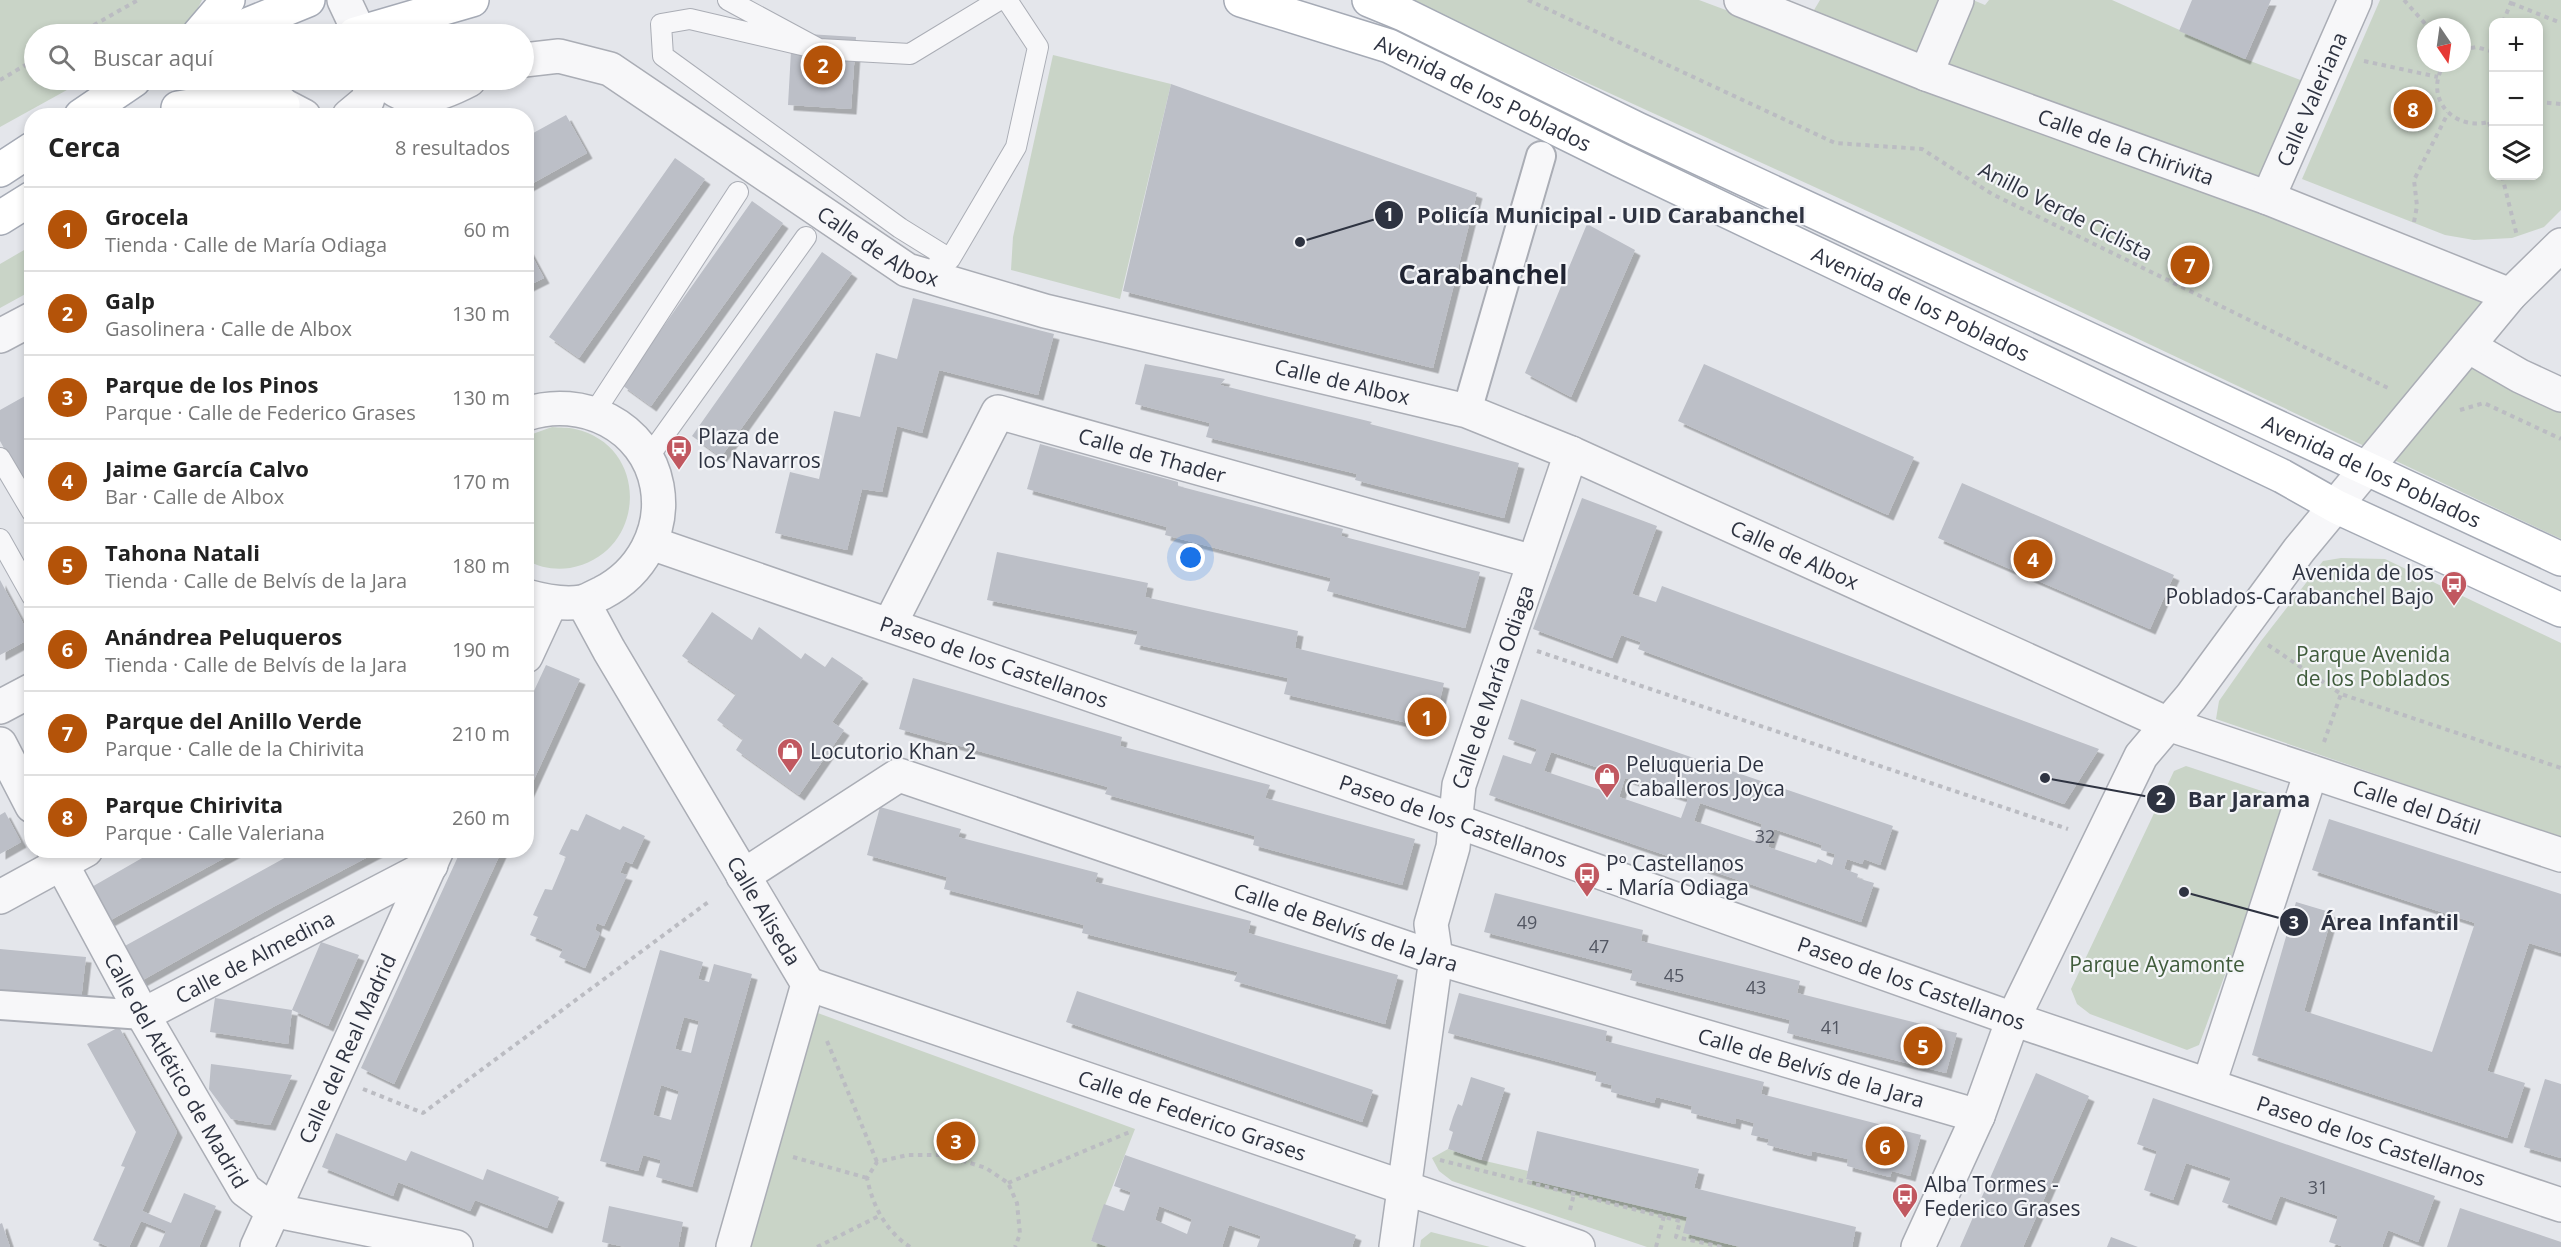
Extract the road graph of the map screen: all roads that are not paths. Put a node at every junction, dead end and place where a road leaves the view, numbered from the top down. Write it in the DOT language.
graph roads {
  1 [pos="308,0"];
  2 [pos="344,0"];
  3 [pos="728,0"];
  4 [pos="999,0"];
  5 [pos="1007,0"];
  6 [pos="1241,0"];
  7 [pos="1369,0"];
  8 [pos="1741,0"];
  9 [pos="1957,0"];
  10 [pos="2355,0"];
  11 [pos="459,3"];
  12 [pos="232,19"];
  13 [pos="354,24"];
  14 [pos="391,24"];
  15 [pos="430,24"];
  16 [pos="819,49"];
  17 [pos="534,59"];
  18 [pos="1926,74"];
  19 [pos="120,90"];
  20 [pos="219,90"];
  21 [pos="270,90"];
  22 [pos="450,90"];
  23 [pos="368,98"];
  24 [pos="93,108"];
  25 [pos="181,108"];
  26 [pos="191,108"];
  27 [pos="285,108"];
  28 [pos="292,108"];
  29 [pos="24,154"];
  30 [pos="1541,156"];
  31 [pos="0,170"];
  32 [pos="738,192"];
  33 [pos="2268,198"];
  34 [pos="24,203"];
  35 [pos="0,218"];
  36 [pos="806,237"];
  37 [pos="2561,244"];
  38 [pos="950,259"];
  39 [pos="907,270"];
  40 [pos="2510,295"];
  41 [pos="24,323"];
  42 [pos="0,336"];
  43 [pos="2468,346"];
  44 [pos="2561,395"];
  45 [pos="1467,411"];
  46 [pos="534,412"];
  47 [pos="594,413"];
  48 [pos="1571,453"];
  49 [pos="0,458"];
  50 [pos="647,459"];
  51 [pos="2368,469"];
  52 [pos="24,498"];
  53 [pos="2337,507"];
  54 [pos="0,539"];
  55 [pos="651,543"];
  56 [pos="2561,559"];
  57 [pos="1534,562"];
  58 [pos="24,582"];
  59 [pos="539,599"];
  60 [pos="583,602"];
  61 [pos="2561,610"];
  62 [pos="534,621"];
  63 [pos="890,624"];
  64 [pos="24,694"];
  65 [pos="0,707"];
  66 [pos="2168,724"];
  67 [pos="0,744"];
  68 [pos="2317,758"];
  69 [pos="24,790"];
  70 [pos="1456,821"];
  71 [pos="2561,855"];
  72 [pos="62,858"];
  73 [pos="68,858"];
  74 [pos="434,858"];
  75 [pos="743,876"];
  76 [pos="0,897"];
  77 [pos="1436,958"];
  78 [pos="808,984"];
  79 [pos="0,1005"];
  80 [pos="143,1015"];
  81 [pos="2013,1019"];
  82 [pos="2209,1084"];
  83 [pos="1978,1116"];
  84 [pos="1405,1186"];
  85 [pos="2561,1205"];
  86 [pos="272,1210"];
  87 [pos="257,1247"];
  88 [pos="456,1247"];
  89 [pos="733,1247"];
  90 [pos="1396,1247"];
  91 [pos="1578,1247"];
  92 [pos="1918,1247"];
  1 -- 12 [label="main road"];
  2 -- 13 [label="street"];
  3 -- 16 [label="lane"];
  4 -- 16 [label="lane"];
  5 -- 38 [label="lane"];
  6 -- 53 [label="main road, Avenida de los Poblados"];
  7 -- 51 [label="main road, Avenida de los Poblados"];
  8 -- 18 [label="street, Calle de la Chirivita"];
  9 -- 18 [label="street"];
  10 -- 33 [label="street, Calle Valeriana"];
  11 -- 14 [label="main road"];
  11 -- 15 [label="main road"];
  16 -- 38 [label="lane"];
  17 -- 39 [label="street, Calle de Albox"];
  18 -- 33 [label="street, Calle de la Chirivita"];
  19 -- 24 [label="main road"];
  20 -- 25 [label="main road"];
  21 -- 28 [label="street"];
  22 -- 23 [label="street"];
  26 -- 27 [label="main road"];
  29 -- 31 [label="main road"];
  30 -- 45 [label="street"];
  32 -- 47 [label="lane"];
  33 -- 40 [label="street, Calle de la Chirivita"];
  34 -- 35 [label="main road"];
  36 -- 50 [label="lane"];
  37 -- 40 [label="street"];
  38 -- 39 [label="lane"];
  39 -- 45 [label="street, Calle de Albox"];
  40 -- 43 [label="street"];
  41 -- 42 [label="street"];
  43 -- 44 [label="street"];
  43 -- 51 [label="street"];
  45 -- 48 [label="street, Calle de Albox"];
  46 -- 47 [label="street"];
  47 -- 50 [label="street"];
  48 -- 57 [label="street, Calle de María Odiaga"];
  48 -- 66 [label="street, Calle de Albox"];
  49 -- 52 [label="lane"];
  50 -- 55 [label="street"];
  51 -- 53 [label="street"];
  51 -- 56 [label="main road, Avenida de los Poblados"];
  53 -- 61 [label="main road, Avenida de los Poblados"];
  53 -- 66 [label="street"];
  54 -- 58 [label="lane"];
  55 -- 60 [label="street"];
  55 -- 63 [label="street, Paseo de los Castellanos"];
  57 -- 63 [label="street, Calle de Thader"];
  57 -- 70 [label="street, Calle de María Odiaga"];
  59 -- 60 [label="street"];
  59 -- 62 [label="street"];
  60 -- 75 [label="street, Calle Aliseda"];
  63 -- 70 [label="street, Paseo de los Castellanos"];
  64 -- 65 [label="street"];
  66 -- 68 [label="street, Calle del Dátil"];
  66 -- 81 [label="street"];
  67 -- 69 [label="street"];
  68 -- 71 [label="street, Calle del Dátil"];
  68 -- 82 [label="street"];
  70 -- 77 [label="street, Calle de María Odiaga"];
  70 -- 81 [label="street, Paseo de los Castellanos"];
  72 -- 76 [label="street"];
  73 -- 80 [label="street, Calle del Atlético de Madrid"];
  74 -- 80 [label="street, Calle de Almedina"];
  74 -- 86 [label="street, Calle del Real Madrid"];
  75 -- 77 [label="street, Calle de Belvís de la Jara"];
  75 -- 78 [label="street, Calle Aliseda"];
  77 -- 83 [label="street, Calle de Belvís de la Jara"];
  77 -- 84 [label="street, Calle de María Odiaga"];
  78 -- 84 [label="street, Calle de Federico Grases"];
  78 -- 89 [label="street, Calle Aliseda"];
  79 -- 80 [label="street"];
  80 -- 86 [label="street, Calle del Atlético de Madrid"];
  81 -- 82 [label="street, Paseo de los Castellanos"];
  81 -- 83 [label="street"];
  82 -- 85 [label="street, Paseo de los Castellanos"];
  83 -- 92 [label="street"];
  84 -- 90 [label="street, Calle de María Odiaga"];
  84 -- 91 [label="street, Calle de Federico Grases"];
  86 -- 87 [label="street, Calle del Real Madrid"];
  86 -- 88 [label="street, Calle del Atlético de Madrid"];
}
